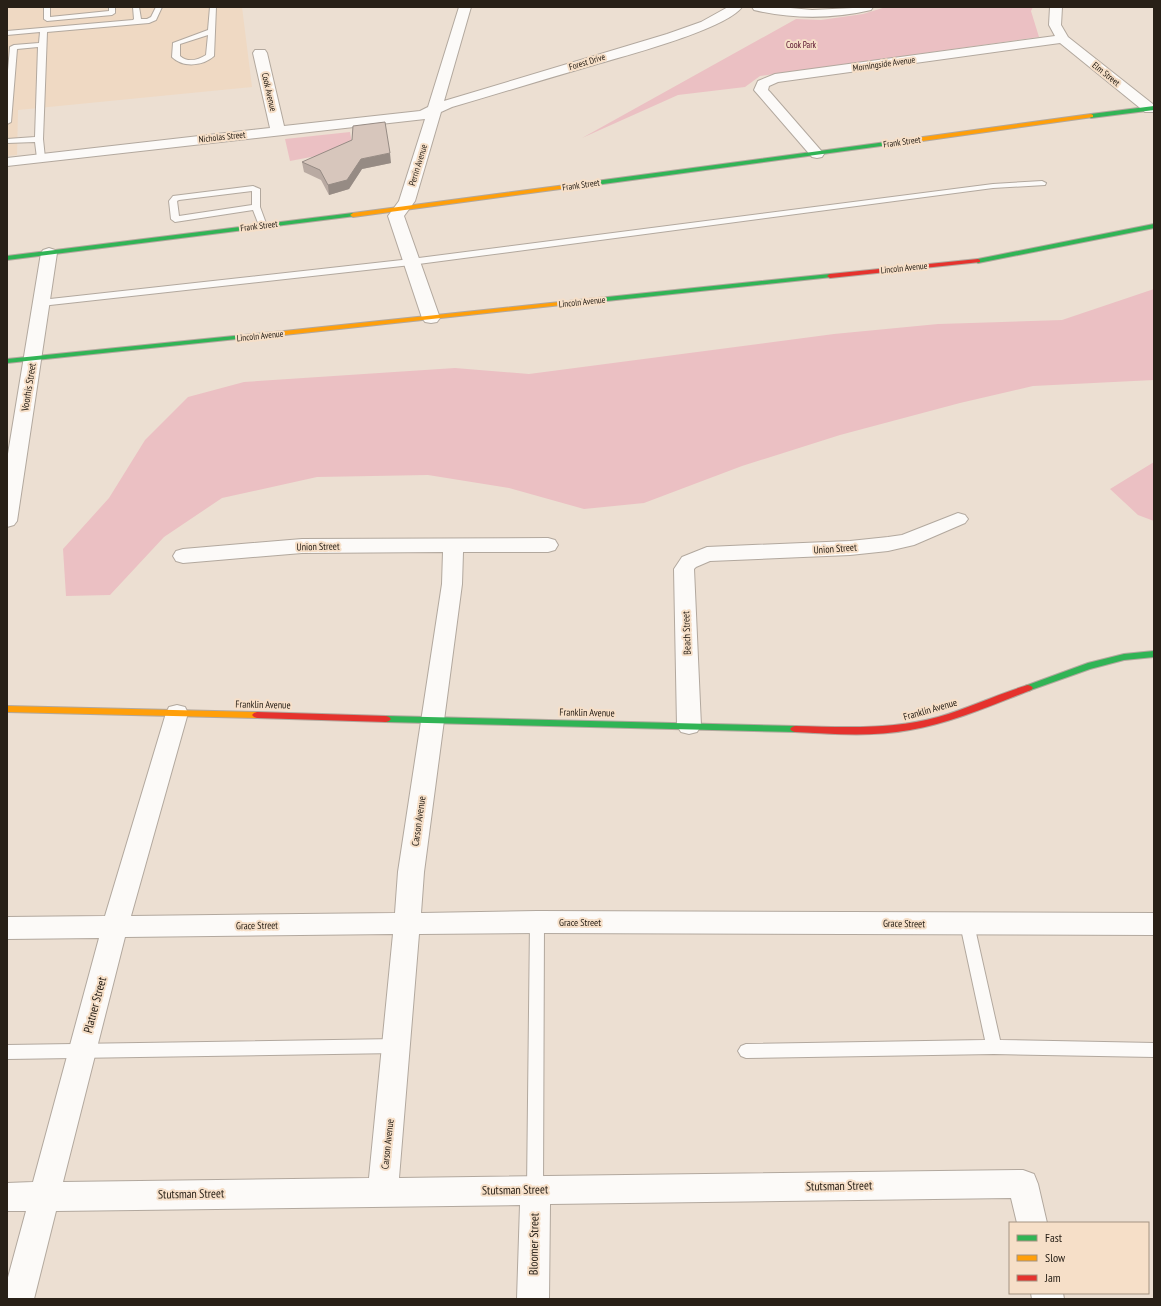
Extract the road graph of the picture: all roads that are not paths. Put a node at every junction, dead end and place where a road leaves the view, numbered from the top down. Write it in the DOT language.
graph roads {
  1 [pos="47,7"];
  2 [pos="112,7"];
  3 [pos="136,7"];
  4 [pos="159,7"];
  5 [pos="213,7"];
  6 [pos="465,7"];
  7 [pos="736,7"];
  8 [pos="758,7"];
  9 [pos="867,7"];
  10 [pos="1056,7"];
  11 [pos="136,21"];
  12 [pos="44,30"];
  13 [pos="212,31"];
  14 [pos="7,33"];
  15 [pos="1063,39"];
  16 [pos="42,45"];
  17 [pos="260,53"];
  18 [pos="1152,109"];
  19 [pos="435,110"];
  20 [pos="7,122"];
  21 [pos="278,131"];
  22 [pos="39,139"];
  23 [pos="7,142"];
  24 [pos="817,154"];
  25 [pos="41,158"];
  26 [pos="7,162"];
  27 [pos="1042,183"];
  28 [pos="256,207"];
  29 [pos="401,209"];
  30 [pos="175,219"];
  31 [pos="263,226"];
  32 [pos="1154,226"];
  33 [pos="176,237"];
  34 [pos="49,253"];
  35 [pos="7,258"];
  36 [pos="411,262"];
  37 [pos="41,303"];
  38 [pos="431,318"];
  39 [pos="33,359"];
  40 [pos="7,361"];
  41 [pos="958,519"];
  42 [pos="7,521"];
  43 [pos="548,545"];
  44 [pos="453,546"];
  45 [pos="707,554"];
  46 [pos="183,556"];
  47 [pos="1154,654"];
  48 [pos="7,709"];
  49 [pos="177,713"];
  50 [pos="433,719"];
  51 [pos="689,726"];
  52 [pos="407,922"];
  53 [pos="537,922"];
  54 [pos="966,924"];
  55 [pos="1154,924"];
  56 [pos="115,927"];
  57 [pos="7,928"];
  58 [pos="397,1046"];
  59 [pos="994,1047"];
  60 [pos="1154,1050"];
  61 [pos="83,1051"];
  62 [pos="746,1051"];
  63 [pos="7,1052"];
  64 [pos="535,1190"];
  65 [pos="382,1192"];
  66 [pos="45,1196"];
  67 [pos="7,1197"];
  68 [pos="1032,1222"];
  69 [pos="18,1299"];
  70 [pos="532,1299"];
  1 -- 2 [label="lane"];
  3 -- 11 [label="lane"];
  4 -- 11 [label="lane"];
  5 -- 13 [label="lane"];
  6 -- 19 [label="street, Perrin Avenue"];
  7 -- 19 [label="street, Forest Drive"];
  8 -- 9 [label="street"];
  10 -- 15 [label="street"];
  11 -- 12 [label="lane"];
  12 -- 14 [label="lane"];
  12 -- 16 [label="lane"];
  13 -- 13 [label="lane"];
  15 -- 18 [label="street, Elm Street"];
  15 -- 24 [label="street, Morningside Avenue"];
  16 -- 20 [label="lane"];
  16 -- 22 [label="lane"];
  17 -- 21 [label="street, Cook Avenue"];
  18 -- 24 [label="street, Frank Street"];
  19 -- 21 [label="street, Nicholas Street"];
  19 -- 29 [label="street, Perrin Avenue"];
  21 -- 25 [label="street, Nicholas Street"];
  22 -- 23 [label="lane"];
  22 -- 25 [label="lane"];
  24 -- 29 [label="street, Frank Street"];
  25 -- 26 [label="street, Nicholas Street"];
  27 -- 36 [label="lane"];
  28 -- 30 [label="lane"];
  28 -- 30 [label="lane"];
  28 -- 31 [label="lane"];
  29 -- 31 [label="street, Frank Street"];
  29 -- 36 [label="street, Perrin Avenue"];
  30 -- 33 [label="lane"];
  31 -- 33 [label="street, Frank Street"];
  32 -- 38 [label="street, Lincoln Avenue"];
  33 -- 34 [label="street, Frank Street"];
  34 -- 35 [label="street, Frank Street"];
  34 -- 37 [label="street, Voorhis Street"];
  36 -- 37 [label="lane"];
  36 -- 38 [label="street, Perrin Avenue"];
  37 -- 39 [label="street, Voorhis Street"];
  38 -- 39 [label="street, Lincoln Avenue"];
  39 -- 40 [label="street, Lincoln Avenue"];
  39 -- 42 [label="street, Voorhis Street"];
  41 -- 45 [label="street, Union Street"];
  43 -- 44 [label="street"];
  44 -- 46 [label="street, Union Street"];
  44 -- 50 [label="street, Carson Avenue"];
  45 -- 51 [label="street, Beach Street"];
  47 -- 51 [label="street, Franklin Avenue"];
  48 -- 49 [label="street, Franklin Avenue"];
  49 -- 50 [label="street, Franklin Avenue"];
  49 -- 56 [label="street, Platner Street"];
  50 -- 51 [label="street, Franklin Avenue"];
  50 -- 52 [label="street, Carson Avenue"];
  52 -- 53 [label="street, Grace Street"];
  52 -- 56 [label="street, Grace Street"];
  52 -- 58 [label="street, Carson Avenue"];
  53 -- 54 [label="street, Grace Street"];
  53 -- 64 [label="lane"];
  54 -- 55 [label="street, Grace Street"];
  54 -- 59 [label="lane"];
  56 -- 57 [label="street, Grace Street"];
  56 -- 61 [label="street, Platner Street"];
  58 -- 61 [label="lane"];
  58 -- 65 [label="street, Carson Avenue"];
  59 -- 60 [label="lane"];
  59 -- 62 [label="lane"];
  61 -- 63 [label="lane"];
  61 -- 66 [label="street, Platner Street"];
  64 -- 65 [label="street, Stutsman Street"];
  64 -- 68 [label="street, Stutsman Street"];
  64 -- 70 [label="street, Bloomer Street"];
  65 -- 66 [label="street, Stutsman Street"];
  66 -- 67 [label="street, Stutsman Street"];
  66 -- 69 [label="street, Platner Street"];
}
